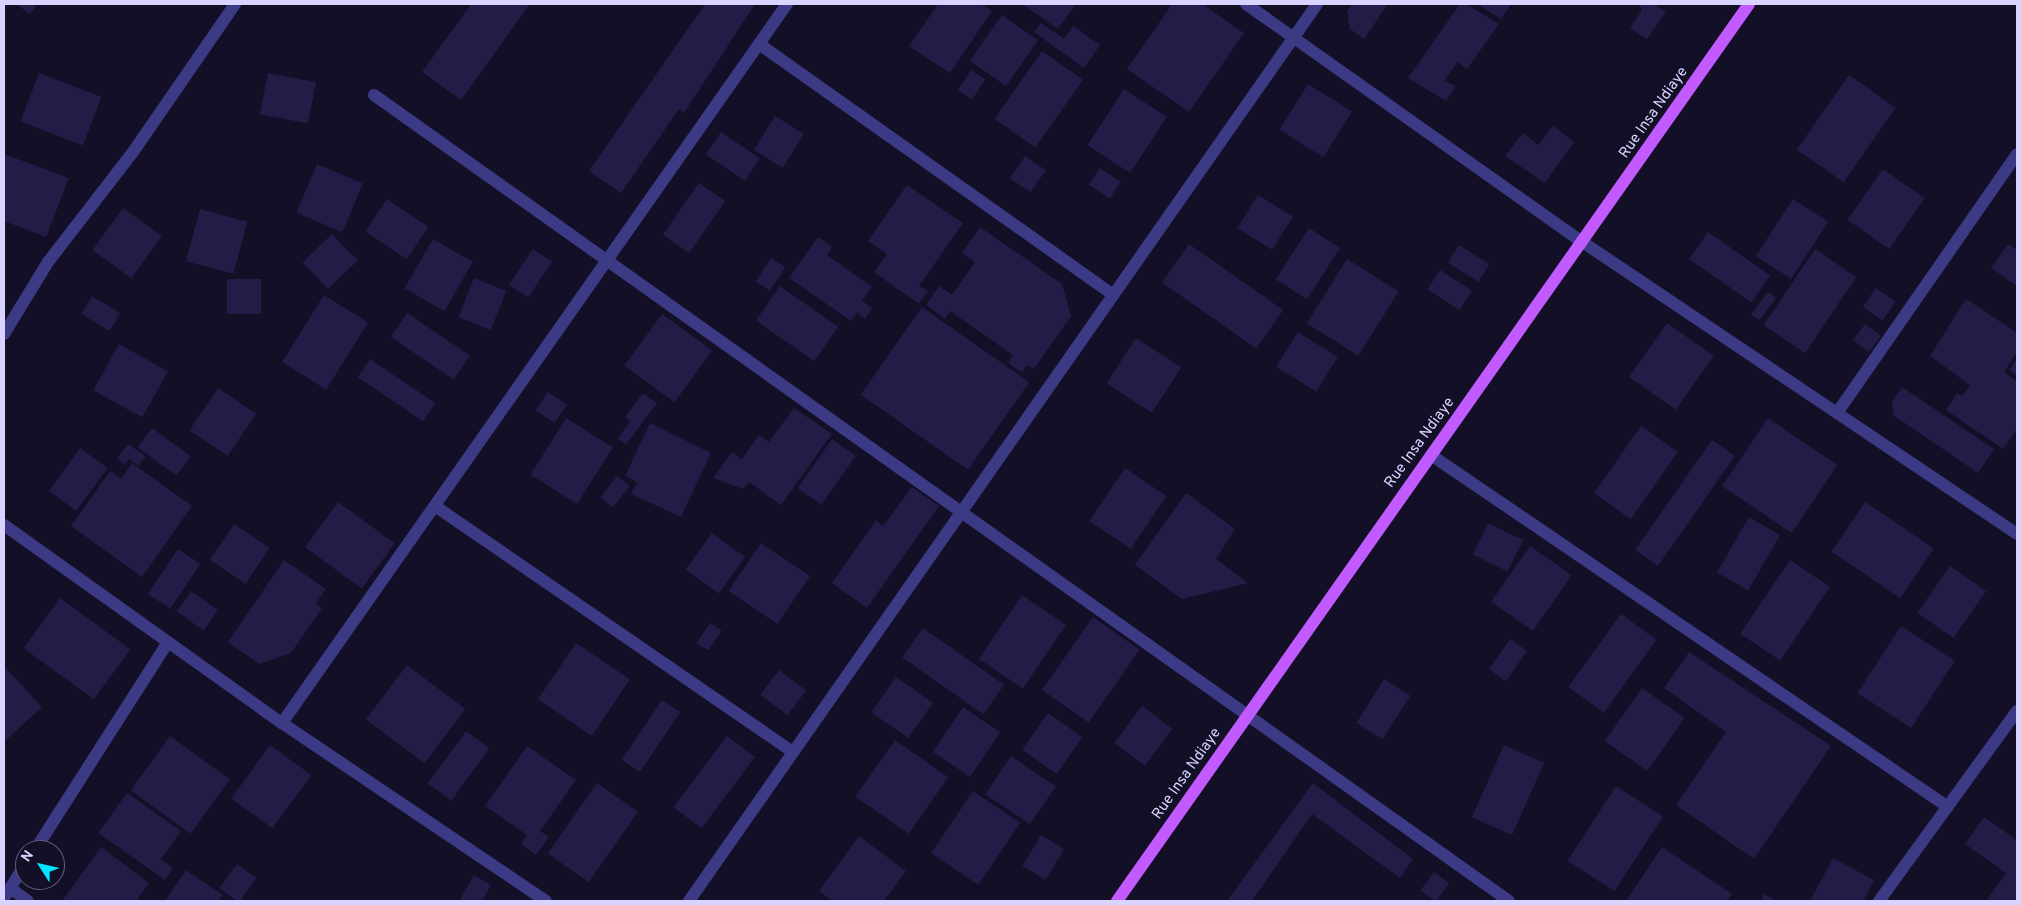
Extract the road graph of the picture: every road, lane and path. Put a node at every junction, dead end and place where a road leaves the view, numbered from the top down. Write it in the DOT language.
graph roads {
  1 [pos="235,4"];
  2 [pos="787,4"];
  3 [pos="1246,4"];
  4 [pos="1317,4"];
  5 [pos="1749,4"];
  6 [pos="1294,37"];
  7 [pos="759,44"];
  8 [pos="374,95"];
  9 [pos="2017,154"];
  10 [pos="1584,243"];
  11 [pos="607,260"];
  12 [pos="1113,295"];
  13 [pos="4,334"];
  14 [pos="1837,413"];
  15 [pos="1431,455"];
  16 [pos="435,506"];
  17 [pos="961,512"];
  18 [pos="4,525"];
  19 [pos="2017,534"];
  20 [pos="168,642"];
  21 [pos="2017,711"];
  22 [pos="1248,716"];
  23 [pos="282,723"];
  24 [pos="794,752"];
  25 [pos="1948,806"];
  26 [pos="41,840"];
  27 [pos="15,881"];
  28 [pos="7,893"];
  29 [pos="28,901"];
  30 [pos="546,901"];
  31 [pos="689,901"];
  32 [pos="1118,901"];
  33 [pos="1509,901"];
  34 [pos="1879,901"];
  1 -- 13 [label="street"];
  2 -- 7 [label="street"];
  3 -- 6 [label="street"];
  4 -- 6 [label="street"];
  5 -- 10 [label="main road, Rue Insa Ndiaye"];
  6 -- 10 [label="street"];
  6 -- 12 [label="street"];
  7 -- 11 [label="street"];
  7 -- 12 [label="street"];
  8 -- 11 [label="street"];
  9 -- 14 [label="street"];
  10 -- 14 [label="street"];
  10 -- 15 [label="main road, Rue Insa Ndiaye"];
  11 -- 16 [label="street"];
  11 -- 17 [label="street"];
  12 -- 17 [label="street"];
  14 -- 19 [label="street"];
  15 -- 22 [label="main road, Rue Insa Ndiaye"];
  15 -- 25 [label="street"];
  16 -- 23 [label="street"];
  16 -- 24 [label="street"];
  17 -- 22 [label="street"];
  17 -- 24 [label="street"];
  18 -- 20 [label="street"];
  20 -- 23 [label="street"];
  20 -- 26 [label="street"];
  21 -- 25 [label="street"];
  22 -- 32 [label="main road, Rue Insa Ndiaye"];
  22 -- 33 [label="street"];
  23 -- 30 [label="street"];
  24 -- 31 [label="street"];
  25 -- 34 [label="street"];
  27 -- 28 [label="street"];
  28 -- 29 [label="street"];
}
